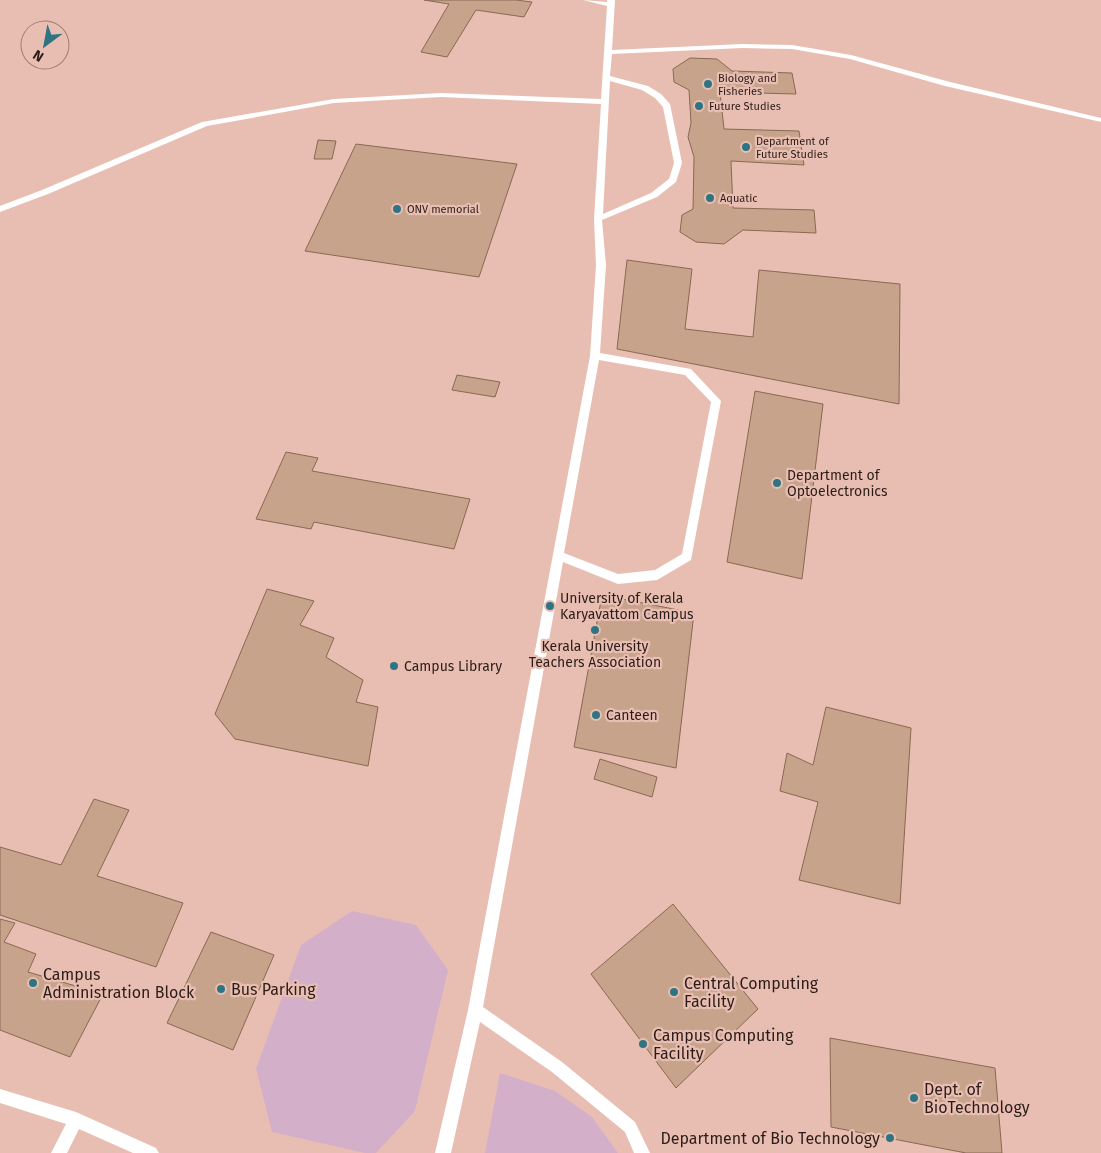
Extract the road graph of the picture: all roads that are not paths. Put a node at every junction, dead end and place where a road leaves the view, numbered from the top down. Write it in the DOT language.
graph roads {
  1 [pos="587,0"];
  2 [pos="611,2"];
  3 [pos="608,52"];
  4 [pos="606,77"];
  5 [pos="605,102"];
  6 [pos="1101,120"];
  7 [pos="0,209"];
  8 [pos="598,219"];
  9 [pos="595,356"];
  10 [pos="559,556"];
  11 [pos="475,1010"];
  12 [pos="0,1096"];
  13 [pos="76,1120"];
  14 [pos="59,1153"];
  15 [pos="151,1153"];
  16 [pos="443,1153"];
  17 [pos="642,1153"];
  1 -- 2 [label="lane"];
  2 -- 3 [label="lane"];
  3 -- 4 [label="lane"];
  3 -- 6 [label="lane"];
  4 -- 5 [label="lane"];
  4 -- 8 [label="lane"];
  5 -- 7 [label="lane"];
  5 -- 8 [label="lane"];
  8 -- 9 [label="lane"];
  9 -- 10 [label="lane"];
  9 -- 10 [label="lane"];
  10 -- 11 [label="lane"];
  11 -- 16 [label="lane"];
  11 -- 17 [label="lane"];
  12 -- 13 [label="lane"];
  13 -- 14 [label="lane"];
  13 -- 15 [label="lane"];
}
